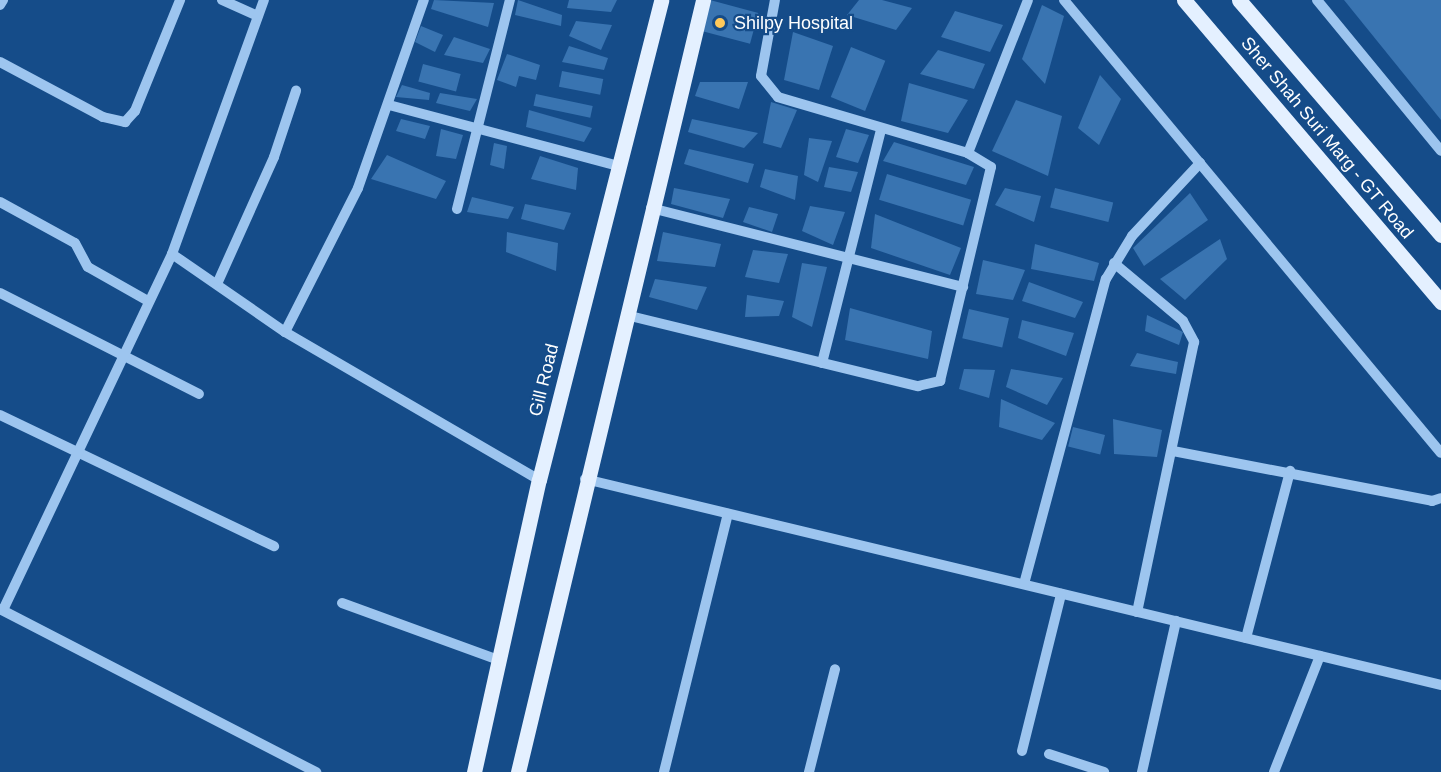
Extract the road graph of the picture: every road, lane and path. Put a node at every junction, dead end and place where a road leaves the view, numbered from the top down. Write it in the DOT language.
graph roads {
  1 [pos="3,0"];
  2 [pos="180,0"];
  3 [pos="222,0"];
  4 [pos="264,0"];
  5 [pos="424,0"];
  6 [pos="510,0"];
  7 [pos="661,0"];
  8 [pos="703,0"];
  9 [pos="775,0"];
  10 [pos="1028,0"];
  11 [pos="1064,0"];
  12 [pos="1184,0"];
  13 [pos="1239,0"];
  14 [pos="1317,0"];
  15 [pos="0,5"];
  16 [pos="258,16"];
  17 [pos="0,62"];
  18 [pos="296,91"];
  19 [pos="389,105"];
  20 [pos="478,130"];
  21 [pos="881,130"];
  22 [pos="1441,150"];
  23 [pos="968,153"];
  24 [pos="1200,163"];
  25 [pos="619,166"];
  26 [pos="0,202"];
  27 [pos="457,208"];
  28 [pos="651,208"];
  29 [pos="1441,235"];
  30 [pos="172,254"];
  31 [pos="848,259"];
  32 [pos="1114,263"];
  33 [pos="217,284"];
  34 [pos="963,287"];
  35 [pos="0,292"];
  36 [pos="148,301"];
  37 [pos="1441,302"];
  38 [pos="626,315"];
  39 [pos="285,332"];
  40 [pos="124,352"];
  41 [pos="822,363"];
  42 [pos="200,394"];
  43 [pos="0,416"];
  44 [pos="1173,451"];
  45 [pos="1441,453"];
  46 [pos="76,454"];
  47 [pos="1290,471"];
  48 [pos="585,479"];
  49 [pos="539,480"];
  50 [pos="1441,498"];
  51 [pos="728,514"];
  52 [pos="274,546"];
  53 [pos="1024,585"];
  54 [pos="1061,594"];
  55 [pos="342,603"];
  56 [pos="2,610"];
  57 [pos="1137,612"];
  58 [pos="1176,621"];
  59 [pos="1246,638"];
  60 [pos="1320,656"];
  61 [pos="499,660"];
  62 [pos="835,669"];
  63 [pos="1441,685"];
  64 [pos="1022,751"];
  65 [pos="1049,754"];
  66 [pos="316,772"];
  67 [pos="474,772"];
  68 [pos="518,772"];
  69 [pos="664,772"];
  70 [pos="809,772"];
  71 [pos="1104,772"];
  72 [pos="1142,772"];
  73 [pos="1274,772"];
  1 -- 15 [label="street"];
  2 -- 17 [label="street"];
  3 -- 16 [label="street"];
  4 -- 16 [label="street"];
  5 -- 19 [label="street"];
  6 -- 20 [label="street"];
  7 -- 25 [label="main road, Gill Road"];
  8 -- 28 [label="main road"];
  9 -- 21 [label="street"];
  10 -- 23 [label="street"];
  11 -- 24 [label="street"];
  12 -- 37 [label="main road, Sher Shah Suri Marg - GT Road"];
  13 -- 29 [label="main road, Sher Shah Suri Marg - GT Road"];
  14 -- 22 [label="street"];
  16 -- 30 [label="street"];
  18 -- 33 [label="street"];
  19 -- 20 [label="street"];
  19 -- 39 [label="street"];
  20 -- 25 [label="street"];
  20 -- 27 [label="street"];
  21 -- 23 [label="street"];
  21 -- 31 [label="street"];
  23 -- 34 [label="street"];
  24 -- 32 [label="street"];
  24 -- 45 [label="street"];
  25 -- 49 [label="main road, Gill Road"];
  26 -- 36 [label="street"];
  28 -- 31 [label="street"];
  28 -- 38 [label="main road"];
  30 -- 33 [label="street"];
  30 -- 36 [label="street"];
  31 -- 34 [label="street"];
  31 -- 41 [label="street"];
  32 -- 44 [label="street"];
  32 -- 53 [label="street"];
  33 -- 39 [label="street"];
  34 -- 41 [label="street"];
  35 -- 40 [label="street"];
  36 -- 40 [label="street"];
  38 -- 41 [label="street"];
  38 -- 48 [label="main road"];
  39 -- 49 [label="street"];
  40 -- 42 [label="street"];
  40 -- 46 [label="street"];
  43 -- 46 [label="street"];
  44 -- 47 [label="street"];
  44 -- 57 [label="street"];
  46 -- 52 [label="street"];
  46 -- 56 [label="street"];
  47 -- 50 [label="street"];
  47 -- 59 [label="street"];
  48 -- 51 [label="street"];
  48 -- 68 [label="main road"];
  49 -- 61 [label="main road, Gill Road"];
  51 -- 53 [label="street"];
  51 -- 69 [label="street"];
  53 -- 54 [label="street"];
  54 -- 57 [label="street"];
  54 -- 64 [label="street"];
  55 -- 61 [label="street"];
  56 -- 66 [label="street"];
  57 -- 58 [label="street"];
  58 -- 59 [label="street"];
  58 -- 72 [label="street"];
  59 -- 60 [label="street"];
  60 -- 63 [label="street"];
  60 -- 73 [label="street"];
  61 -- 67 [label="main road, Gill Road"];
  62 -- 70 [label="street"];
  65 -- 71 [label="street"];
}
